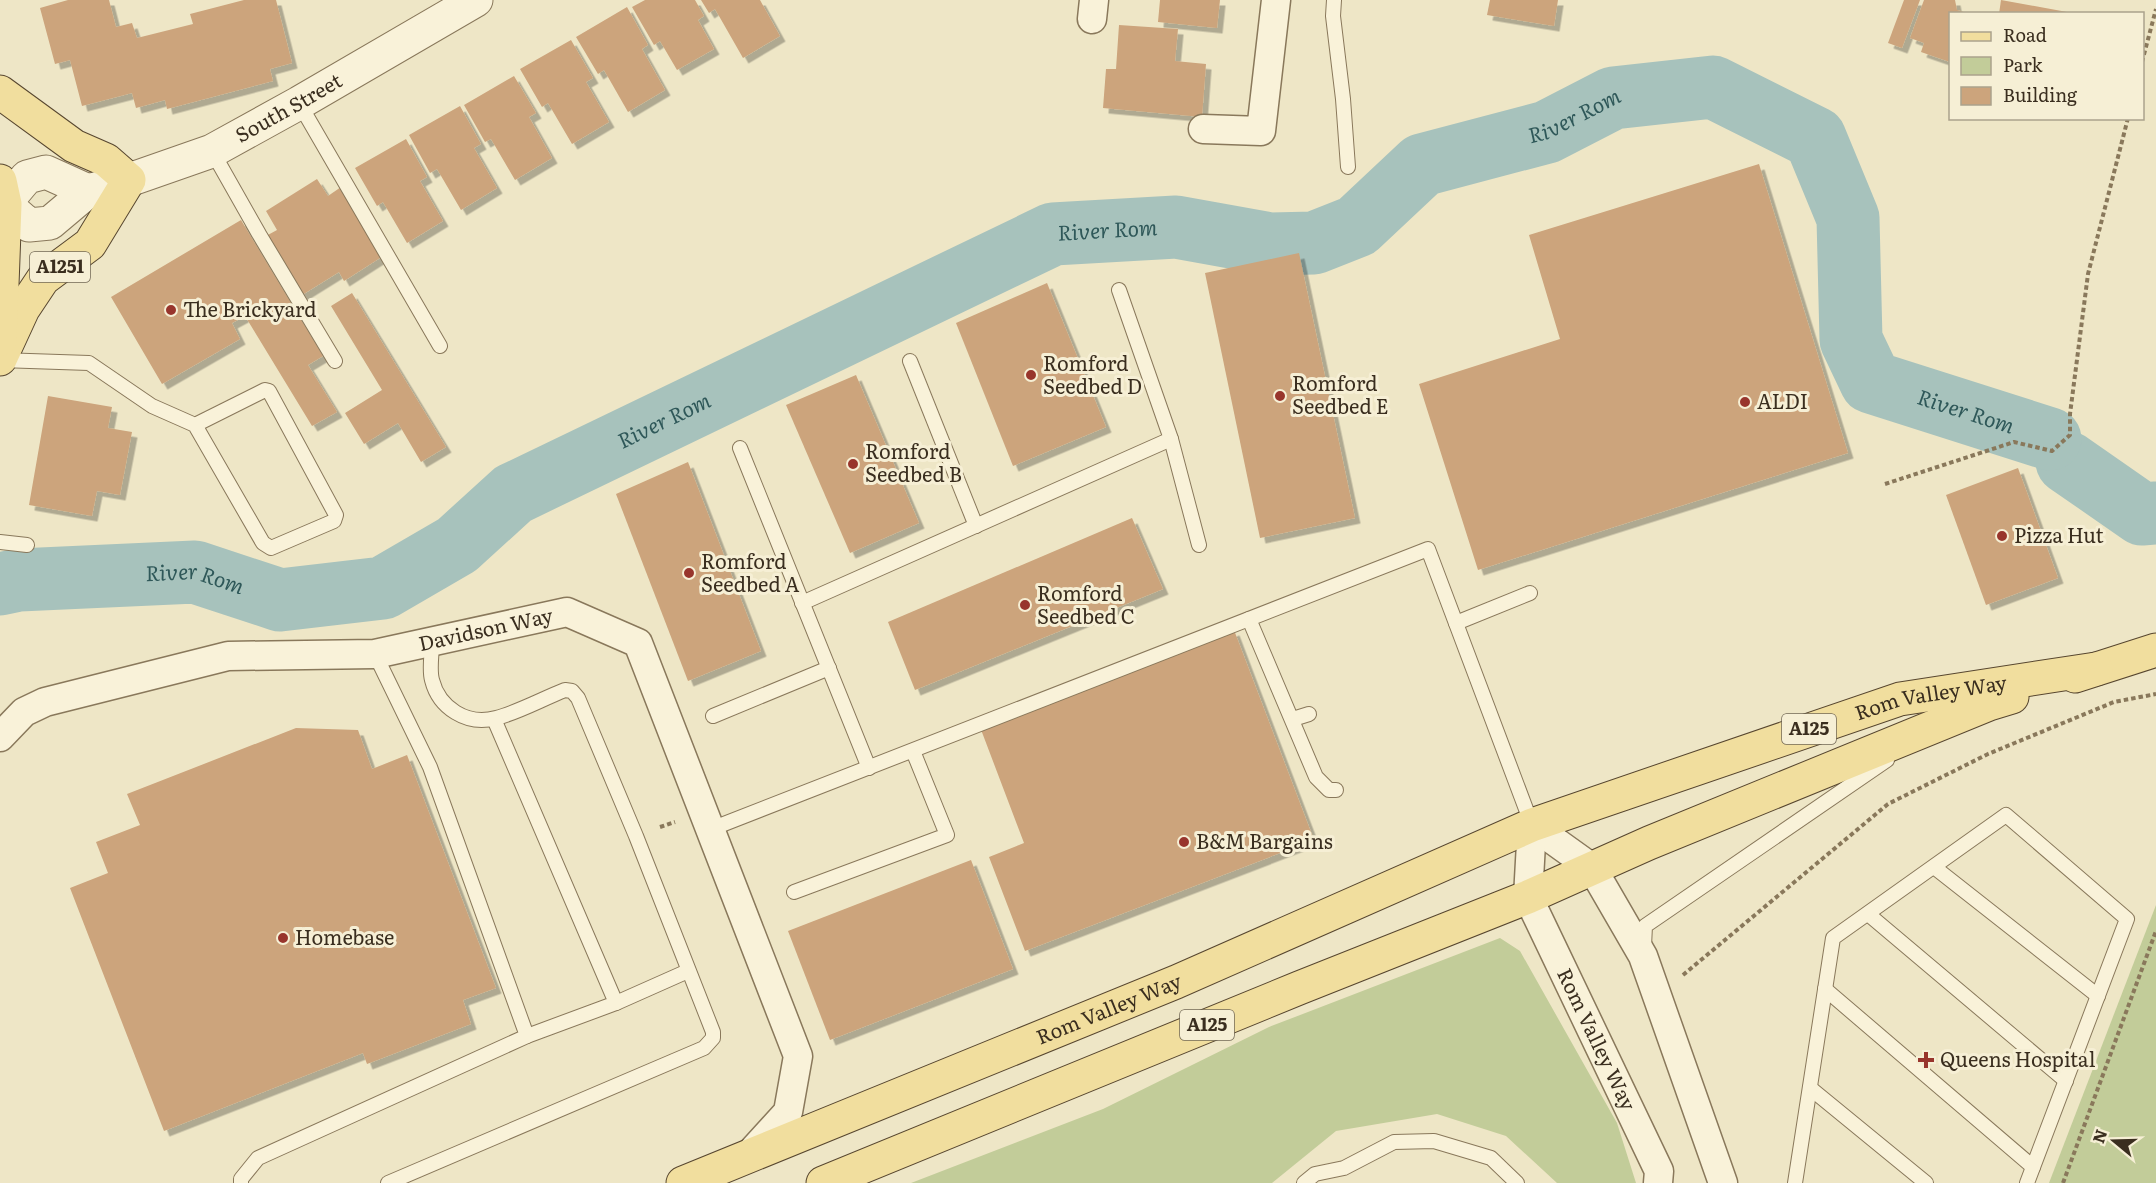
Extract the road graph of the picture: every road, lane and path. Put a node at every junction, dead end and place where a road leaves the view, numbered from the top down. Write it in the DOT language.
graph roads {
  1 [pos="476,0"];
  2 [pos="1276,0"];
  3 [pos="1334,0"];
  4 [pos="2156,9"];
  5 [pos="2144,54"];
  6 [pos="0,92"];
  7 [pos="299,103"];
  8 [pos="2127,120"];
  9 [pos="1203,129"];
  10 [pos="212,151"];
  11 [pos="1348,167"];
  12 [pos="129,180"];
  13 [pos="88,191"];
  14 [pos="1,199"];
  15 [pos="1119,290"];
  16 [pos="0,339"];
  17 [pos="440,346"];
  18 [pos="0,360"];
  19 [pos="335,361"];
  20 [pos="910,361"];
  21 [pos="195,425"];
  22 [pos="1171,439"];
  23 [pos="740,448"];
  24 [pos="1885,484"];
  25 [pos="976,526"];
  26 [pos="0,542"];
  27 [pos="27,545"];
  28 [pos="1199,545"];
  29 [pos="1530,593"];
  30 [pos="802,603"];
  31 [pos="1250,619"];
  32 [pos="1456,623"];
  33 [pos="432,643"];
  34 [pos="2156,650"];
  35 [pos="375,654"];
  36 [pos="829,668"];
  37 [pos="2096,669"];
  38 [pos="2156,694"];
  39 [pos="1309,714"];
  40 [pos="713,716"];
  41 [pos="494,719"];
  42 [pos="1293,719"];
  43 [pos="1935,726"];
  44 [pos="0,737"];
  45 [pos="913,751"];
  46 [pos="869,768"];
  47 [pos="1336,790"];
  48 [pos="708,820"];
  49 [pos="1532,825"];
  50 [pos="636,836"];
  51 [pos="1934,867"];
  52 [pos="1592,868"];
  53 [pos="794,892"];
  54 [pos="1528,897"];
  55 [pos="1868,914"];
  56 [pos="2156,931"];
  57 [pos="1643,956"];
  58 [pos="688,971"];
  59 [pos="1682,976"];
  60 [pos="1825,989"];
  61 [pos="2098,996"];
  62 [pos="616,1003"];
  63 [pos="527,1036"];
  64 [pos="2066,1081"];
  65 [pos="1810,1088"];
  66 [pos="746,1158"];
  67 [pos="2033,1167"];
  68 [pos="241,1183"];
  69 [pos="388,1183"];
  70 [pos="683,1183"];
  71 [pos="823,1183"];
  72 [pos="1304,1183"];
  73 [pos="1517,1183"];
  74 [pos="1658,1183"];
  75 [pos="1723,1183"];
  76 [pos="1795,1183"];
  77 [pos="1926,1183"];
  78 [pos="2027,1183"];
  79 [pos="2063,1183"];
  1 -- 7 [label="street, South Street"];
  2 -- 9 [label="street"];
  3 -- 11 [label="lane"];
  4 -- 5 [label="path"];
  6 -- 12 [label="main road"];
  7 -- 10 [label="street, South Street"];
  7 -- 17 [label="lane"];
  8 -- 24 [label="path"];
  10 -- 12 [label="street, South Street"];
  10 -- 19 [label="lane"];
  12 -- 13 [label="street, South Street"];
  12 -- 18 [label="main road, A1251"];
  13 -- 14 [label="street"];
  13 -- 14 [label="street, South Street"];
  14 -- 16 [label="main road, A1251"];
  15 -- 22 [label="lane"];
  18 -- 21 [label="lane"];
  20 -- 25 [label="lane"];
  21 -- 21 [label="lane"];
  22 -- 25 [label="lane"];
  22 -- 28 [label="lane"];
  23 -- 30 [label="lane"];
  25 -- 30 [label="lane"];
  26 -- 27 [label="lane"];
  29 -- 32 [label="lane"];
  30 -- 36 [label="lane"];
  31 -- 32 [label="lane"];
  31 -- 42 [label="lane"];
  31 -- 45 [label="lane"];
  32 -- 49 [label="lane"];
  33 -- 35 [label="street, Davidson Way"];
  33 -- 41 [label="lane"];
  33 -- 48 [label="street, Davidson Way"];
  34 -- 37 [label="main road, Rom Valley Way / A125"];
  35 -- 44 [label="street, Davidson Way"];
  35 -- 63 [label="lane"];
  36 -- 40 [label="lane"];
  36 -- 46 [label="lane"];
  37 -- 43 [label="main road, Rom Valley Way / A125"];
  37 -- 49 [label="main road, Rom Valley Way / A125"];
  38 -- 59 [label="path"];
  39 -- 42 [label="lane"];
  41 -- 50 [label="lane"];
  41 -- 62 [label="lane"];
  42 -- 47 [label="lane"];
  43 -- 52 [label="main road, Rom Valley Way / A125"];
  43 -- 57 [label="lane"];
  45 -- 46 [label="lane"];
  45 -- 53 [label="lane"];
  46 -- 48 [label="lane"];
  48 -- 50 [label="path"];
  48 -- 66 [label="street, Davidson Way"];
  49 -- 52 [label="street"];
  49 -- 54 [label="street, Rom Valley Way"];
  49 -- 66 [label="main road, Rom Valley Way / A125"];
  50 -- 58 [label="lane"];
  51 -- 55 [label="lane"];
  51 -- 61 [label="lane"];
  51 -- 61 [label="lane"];
  52 -- 54 [label="main road, Rom Valley Way / A125"];
  52 -- 57 [label="street"];
  54 -- 71 [label="main road, Rom Valley Way / A125"];
  54 -- 74 [label="street, Rom Valley Way"];
  55 -- 60 [label="lane"];
  55 -- 64 [label="lane"];
  56 -- 79 [label="path"];
  57 -- 75 [label="street"];
  58 -- 62 [label="lane"];
  58 -- 69 [label="lane"];
  60 -- 65 [label="lane"];
  60 -- 67 [label="lane"];
  61 -- 64 [label="lane"];
  62 -- 63 [label="lane"];
  63 -- 68 [label="lane"];
  64 -- 67 [label="lane"];
  65 -- 76 [label="lane"];
  65 -- 77 [label="lane"];
  66 -- 70 [label="main road, Rom Valley Way / A125"];
  67 -- 78 [label="lane"];
  72 -- 73 [label="lane"];
}
